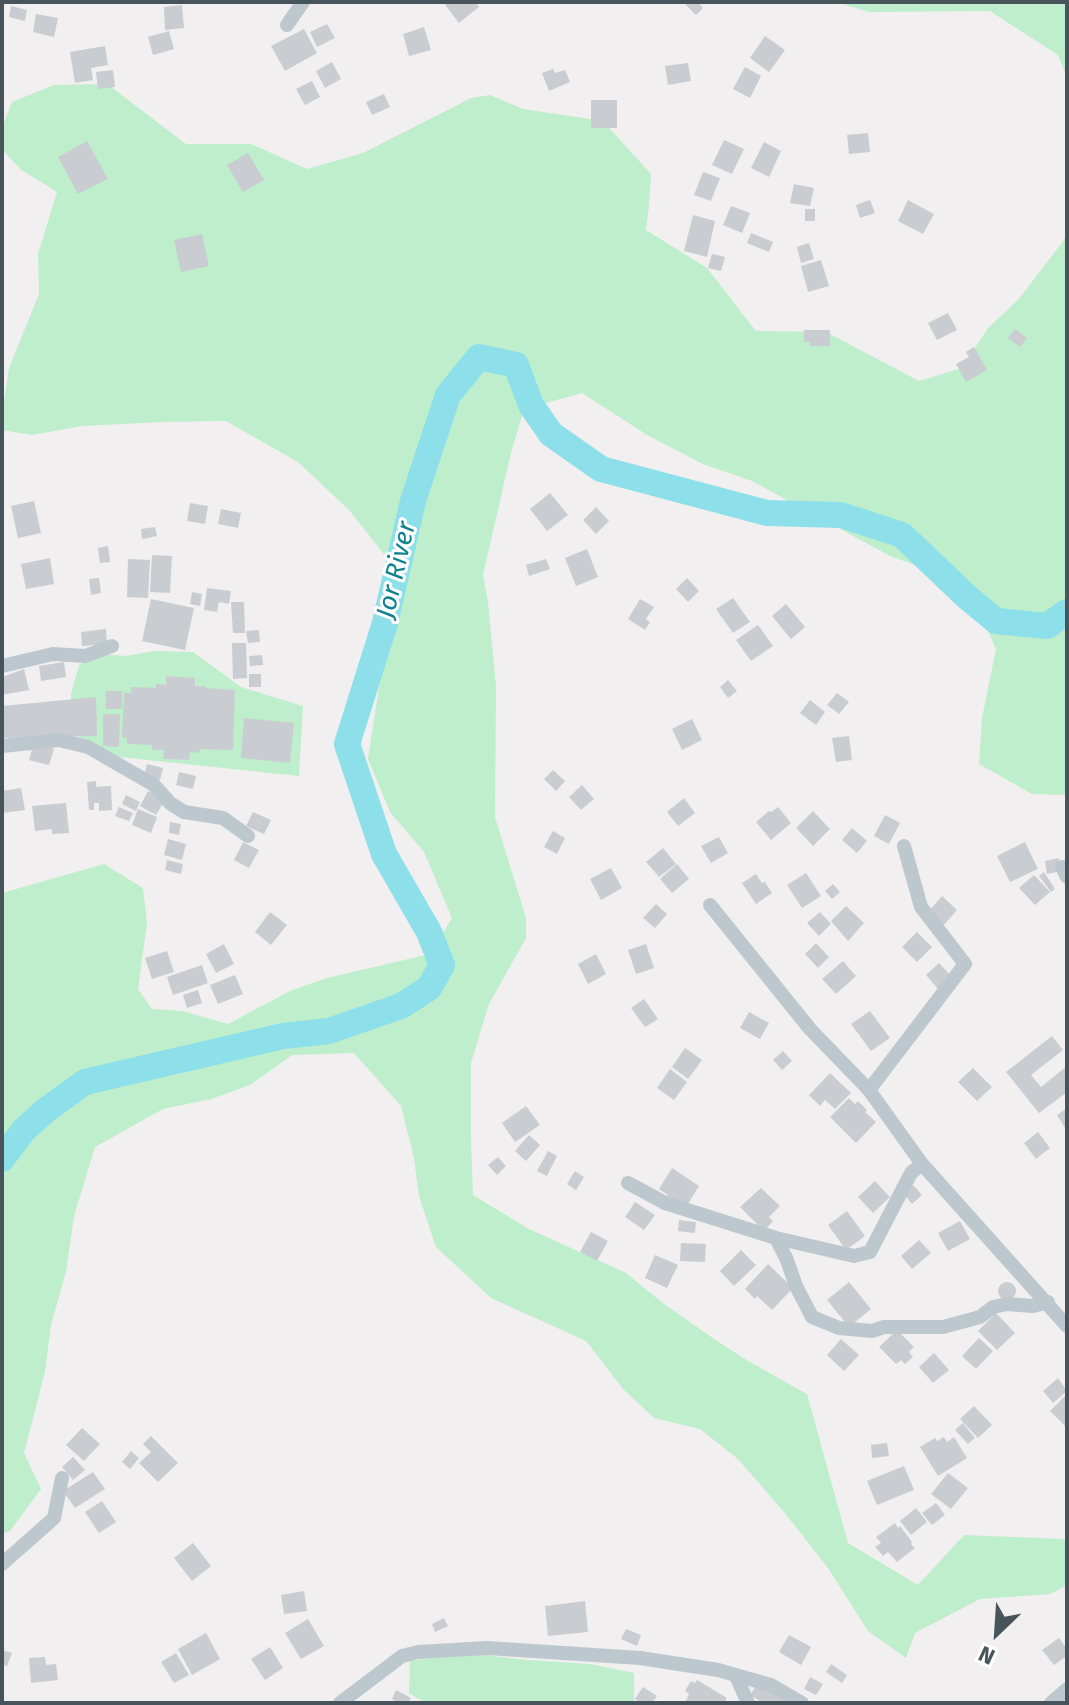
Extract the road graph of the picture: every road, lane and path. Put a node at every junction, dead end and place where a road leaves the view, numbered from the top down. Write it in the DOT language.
graph roads {
  1 [pos="303,2"];
  2 [pos="287,25"];
  3 [pos="112,646"];
  4 [pos="2,666"];
  5 [pos="2,746"];
  6 [pos="248,836"];
  7 [pos="904,846"];
  8 [pos="710,905"];
  9 [pos="869,1090"];
  10 [pos="922,1164"];
  11 [pos="628,1183"];
  12 [pos="776,1238"];
  13 [pos="1048,1302"];
  14 [pos="1067,1326"];
  15 [pos="62,1478"];
  16 [pos="2,1564"];
  17 [pos="736,1676"];
  18 [pos="1067,1689"];
  19 [pos="340,1703"];
  20 [pos="748,1703"];
  21 [pos="802,1703"];
  22 [pos="1051,1703"];
  1 -- 2 [label="street"];
  3 -- 4 [label="street"];
  5 -- 6 [label="street"];
  7 -- 9 [label="street"];
  8 -- 9 [label="street"];
  9 -- 10 [label="street"];
  10 -- 12 [label="street"];
  10 -- 13 [label="street"];
  11 -- 12 [label="street"];
  12 -- 13 [label="street"];
  13 -- 14 [label="street"];
  15 -- 16 [label="street"];
  17 -- 19 [label="street"];
  17 -- 20 [label="street"];
  17 -- 21 [label="street"];
  18 -- 22 [label="street"];
}
